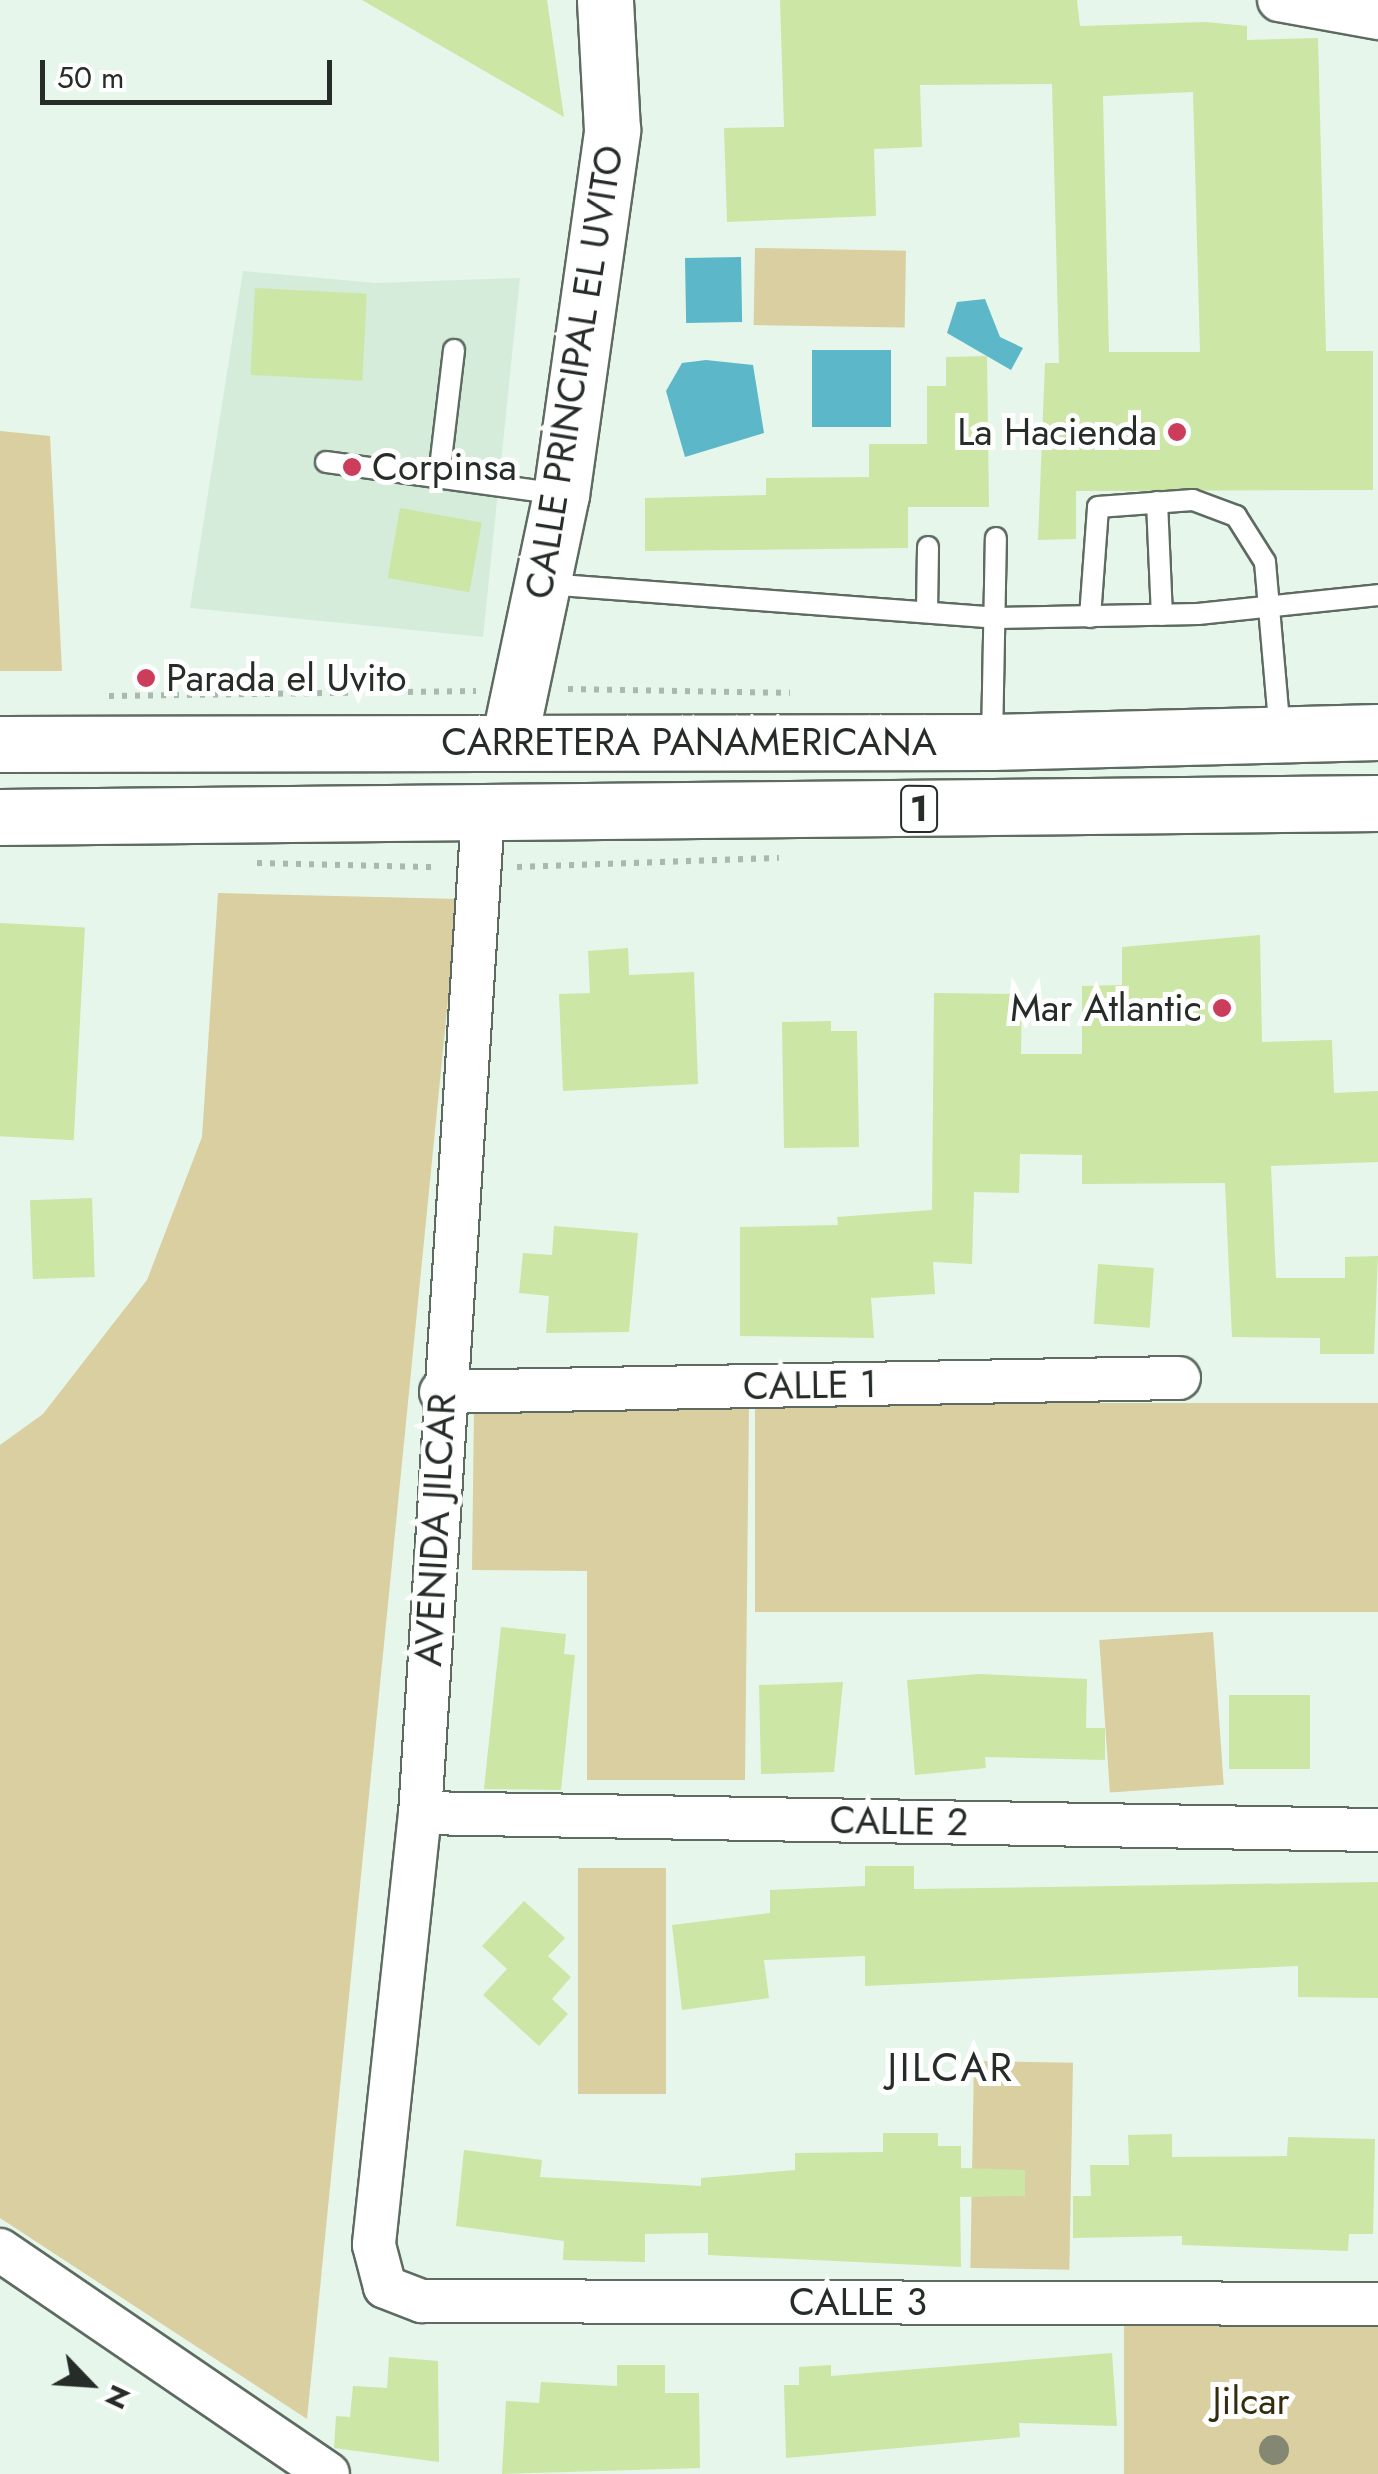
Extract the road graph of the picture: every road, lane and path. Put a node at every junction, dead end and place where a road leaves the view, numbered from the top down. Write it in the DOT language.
graph roads {
  1 [pos="605,0"];
  2 [pos="1279,0"];
  3 [pos="1378,18"];
  4 [pos="454,350"];
  5 [pos="326,462"];
  6 [pos="439,476"];
  7 [pos="560,494"];
  8 [pos="1158,502"];
  9 [pos="996,538"];
  10 [pos="928,547"];
  11 [pos="544,584"];
  12 [pos="1378,595"];
  13 [pos="1273,606"];
  14 [pos="927,612"];
  15 [pos="1162,615"];
  16 [pos="1090,616"];
  17 [pos="996,618"];
  18 [pos="1378,732"];
  19 [pos="1280,736"];
  20 [pos="509,741"];
  21 [pos="992,742"];
  22 [pos="0,744"];
  23 [pos="1378,803"];
  24 [pos="611,812"];
  25 [pos="482,813"];
  26 [pos="397,814"];
  27 [pos="0,817"];
  28 [pos="1179,1378"];
  29 [pos="442,1392"];
  30 [pos="420,1813"];
  31 [pos="1378,1830"];
  32 [pos="374,2245"];
  33 [pos="0,2250"];
  34 [pos="1378,2304"];
  35 [pos="328,2474"];
  1 -- 7 [label="main road, CALLE PRINCIPAL EL UVITO"];
  2 -- 3 [label="street"];
  4 -- 6 [label="lane"];
  5 -- 6 [label="lane"];
  6 -- 7 [label="lane"];
  7 -- 11 [label="main road, CALLE PRINCIPAL EL UVITO"];
  8 -- 13 [label="lane"];
  8 -- 15 [label="lane"];
  8 -- 16 [label="lane"];
  9 -- 17 [label="lane"];
  10 -- 14 [label="lane"];
  11 -- 14 [label="lane"];
  11 -- 20 [label="main road, CALLE PRINCIPAL EL UVITO"];
  12 -- 13 [label="lane"];
  13 -- 15 [label="lane"];
  13 -- 19 [label="lane"];
  14 -- 17 [label="lane"];
  15 -- 16 [label="lane"];
  16 -- 17 [label="lane"];
  17 -- 21 [label="lane"];
  18 -- 19 [label="main road, CARRETERA PANAMERICANA / 1"];
  19 -- 21 [label="main road, CARRETERA PANAMERICANA / 1"];
  20 -- 21 [label="main road, CARRETERA PANAMERICANA / 1"];
  20 -- 22 [label="main road, CARRETERA PANAMERICANA / 1"];
  20 -- 24 [label="main road"];
  20 -- 26 [label="main road"];
  23 -- 24 [label="main road, CARRETERA PANAMERICANA / 1"];
  24 -- 25 [label="main road, CARRETERA PANAMERICANA / 1"];
  25 -- 26 [label="main road, CARRETERA PANAMERICANA / 1"];
  25 -- 29 [label="street, AVENIDA JILCAR"];
  26 -- 27 [label="main road, CARRETERA PANAMERICANA / 1"];
  28 -- 29 [label="street, CALLE 1"];
  29 -- 30 [label="street, AVENIDA JILCAR"];
  30 -- 31 [label="street, CALLE 2"];
  30 -- 32 [label="street, AVENIDA JILCAR"];
  32 -- 34 [label="street, CALLE 3"];
  33 -- 35 [label="street"];
}
